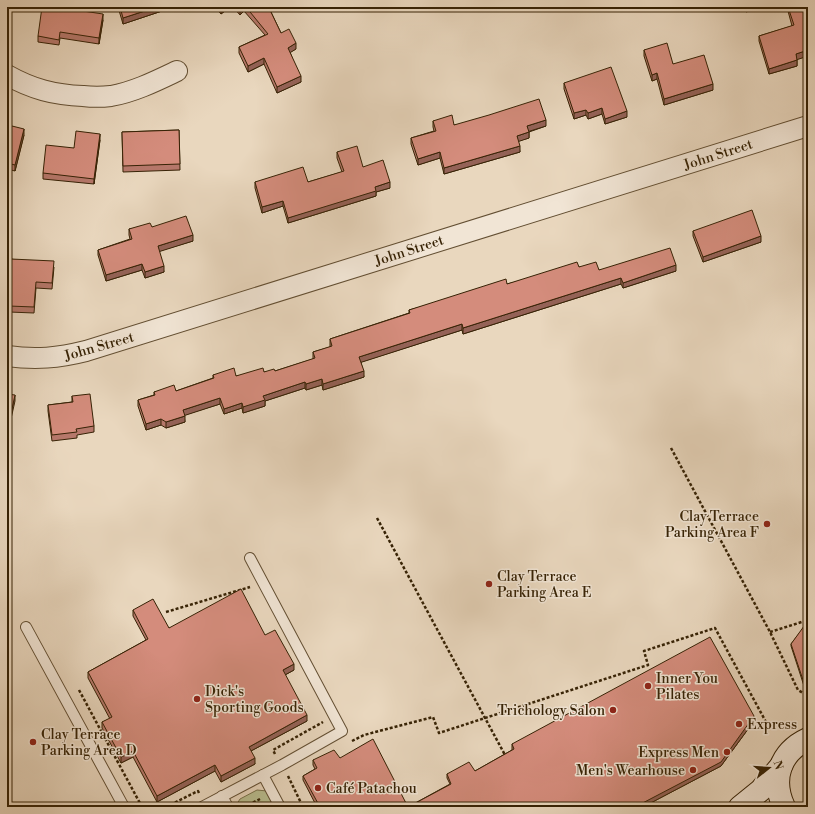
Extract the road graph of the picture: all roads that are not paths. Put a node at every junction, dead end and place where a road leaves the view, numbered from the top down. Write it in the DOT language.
graph roads {
  1 [pos="177,71"];
  2 [pos="7,75"];
  3 [pos="808,126"];
  4 [pos="7,356"];
  5 [pos="250,558"];
  6 [pos="26,627"];
  7 [pos="808,739"];
  8 [pos="781,766"];
  9 [pos="263,774"];
  10 [pos="222,796"];
  11 [pos="124,807"];
  12 [pos="202,807"];
  13 [pos="228,807"];
  14 [pos="280,807"];
  15 [pos="740,807"];
  16 [pos="784,807"];
  1 -- 2 [label="street"];
  3 -- 4 [label="street, John Street"];
  5 -- 9 [label="lane"];
  6 -- 11 [label="lane"];
  7 -- 8 [label="street"];
  8 -- 15 [label="street"];
  8 -- 16 [label="street"];
  9 -- 10 [label="lane"];
  9 -- 14 [label="lane"];
  10 -- 12 [label="lane"];
  10 -- 13 [label="lane"];
}
